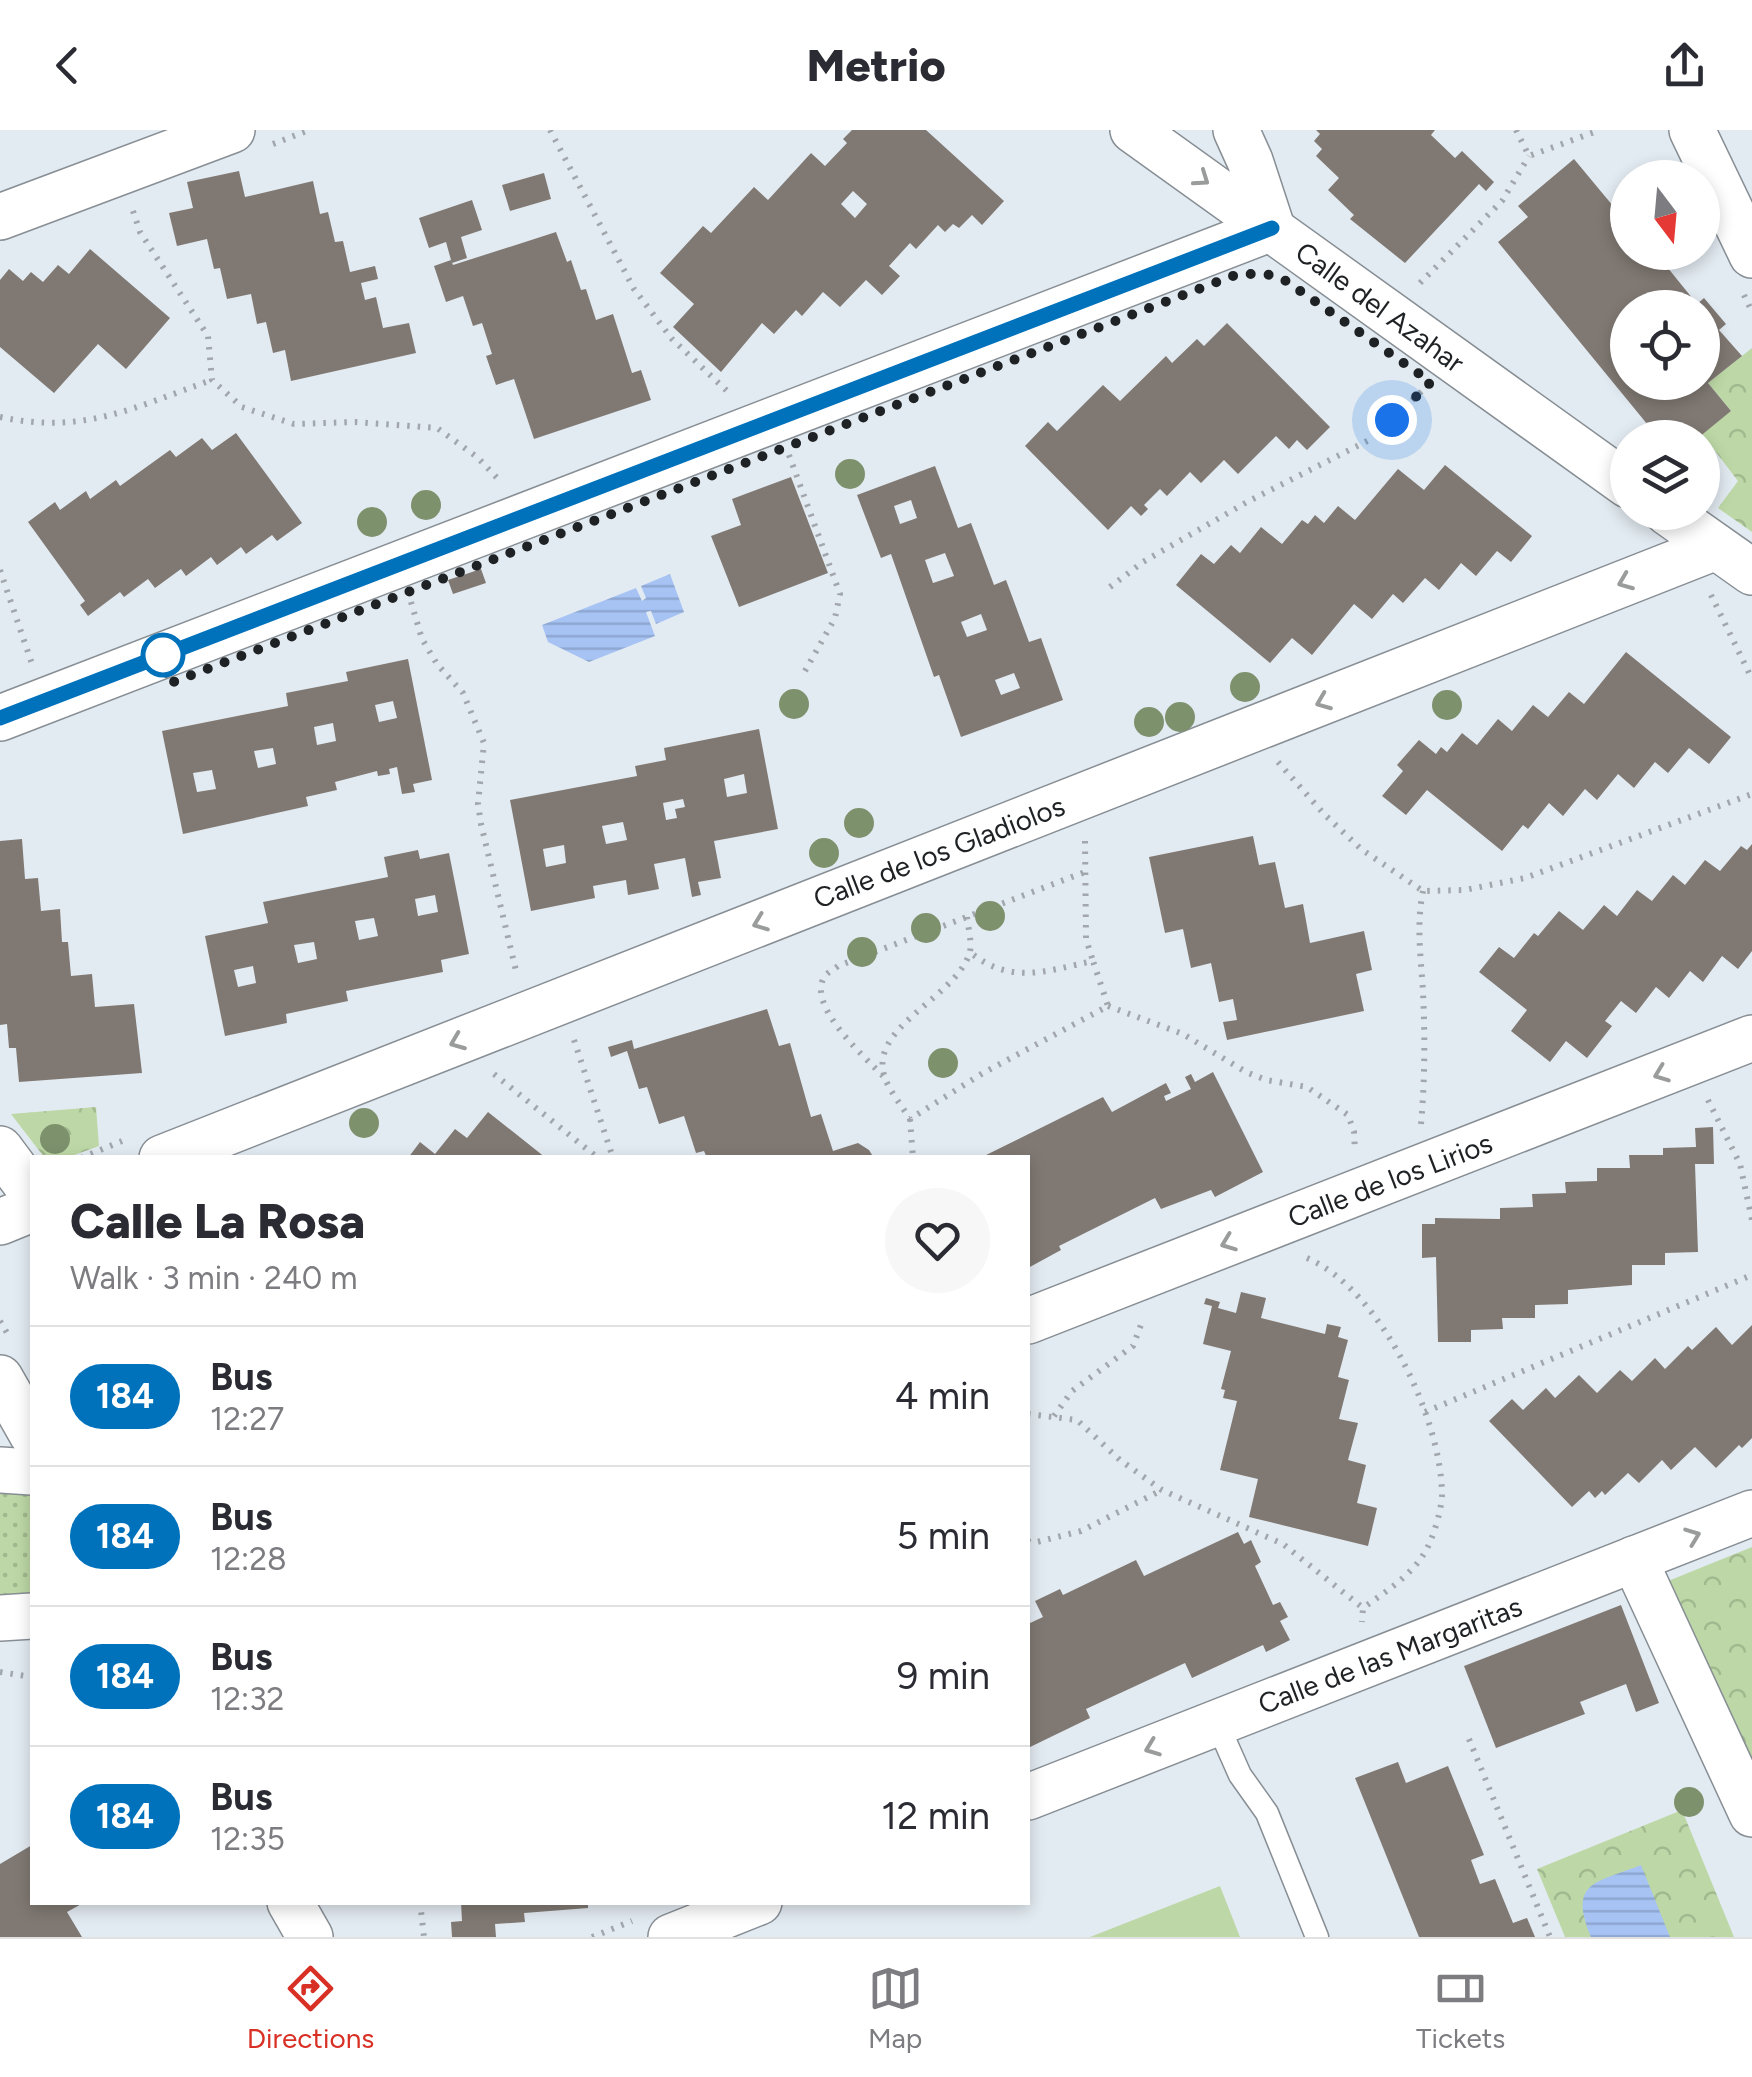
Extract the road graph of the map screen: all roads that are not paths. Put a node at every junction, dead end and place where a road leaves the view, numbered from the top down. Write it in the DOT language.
graph roads {
  1 [pos="232,130"];
  2 [pos="1132,130"];
  3 [pos="1236,130"];
  4 [pos="1692,130"];
  5 [pos="0,217"];
  6 [pos="1272,228"];
  7 [pos="1752,254"];
  8 [pos="1610,471"];
  9 [pos="1693,530"];
  10 [pos="1733,558"];
  11 [pos="1752,601"];
  12 [pos="0,718"];
  13 [pos="1752,1038"];
  14 [pos="0,1149"];
  15 [pos="170,1155"];
  16 [pos="30,1189"];
  17 [pos="30,1210"];
  18 [pos="0,1222"];
  19 [pos="1030,1320"];
  20 [pos="0,1378"];
  21 [pos="30,1430"];
  22 [pos="0,1470"];
  23 [pos="30,1472"];
  24 [pos="1752,1513"];
  25 [pos="1634,1560"];
  26 [pos="1218,1723"];
  27 [pos="1030,1796"];
  28 [pos="1752,1814"];
  29 [pos="292,1905"];
  30 [pos="752,1905"];
  31 [pos="310,1937"];
  32 [pos="672,1937"];
  33 [pos="1316,1937"];
  1 -- 5 [label="street"];
  2 -- 6 [label="street, Calle del Azahar, one-way"];
  3 -- 6 [label="street"];
  4 -- 7 [label="street"];
  6 -- 8 [label="street, Calle del Azahar"];
  6 -- 12 [label="street"];
  9 -- 10 [label="street"];
  10 -- 11 [label="street"];
  10 -- 15 [label="street, Calle de los Gladiolos, one-way"];
  13 -- 19 [label="street, Calle de los Lirios, one-way"];
  14 -- 16 [label="street"];
  17 -- 18 [label="street"];
  20 -- 21 [label="street"];
  22 -- 23 [label="street"];
  25 -- 24 [label="street, Calle de las Margaritas, one-way"];
  25 -- 26 [label="street, Calle de las Margaritas"];
  25 -- 28 [label="street"];
  26 -- 27 [label="street, Calle de las Margaritas, one-way"];
  26 -- 33 [label="lane"];
  29 -- 31 [label="street"];
  30 -- 32 [label="street"];
}
